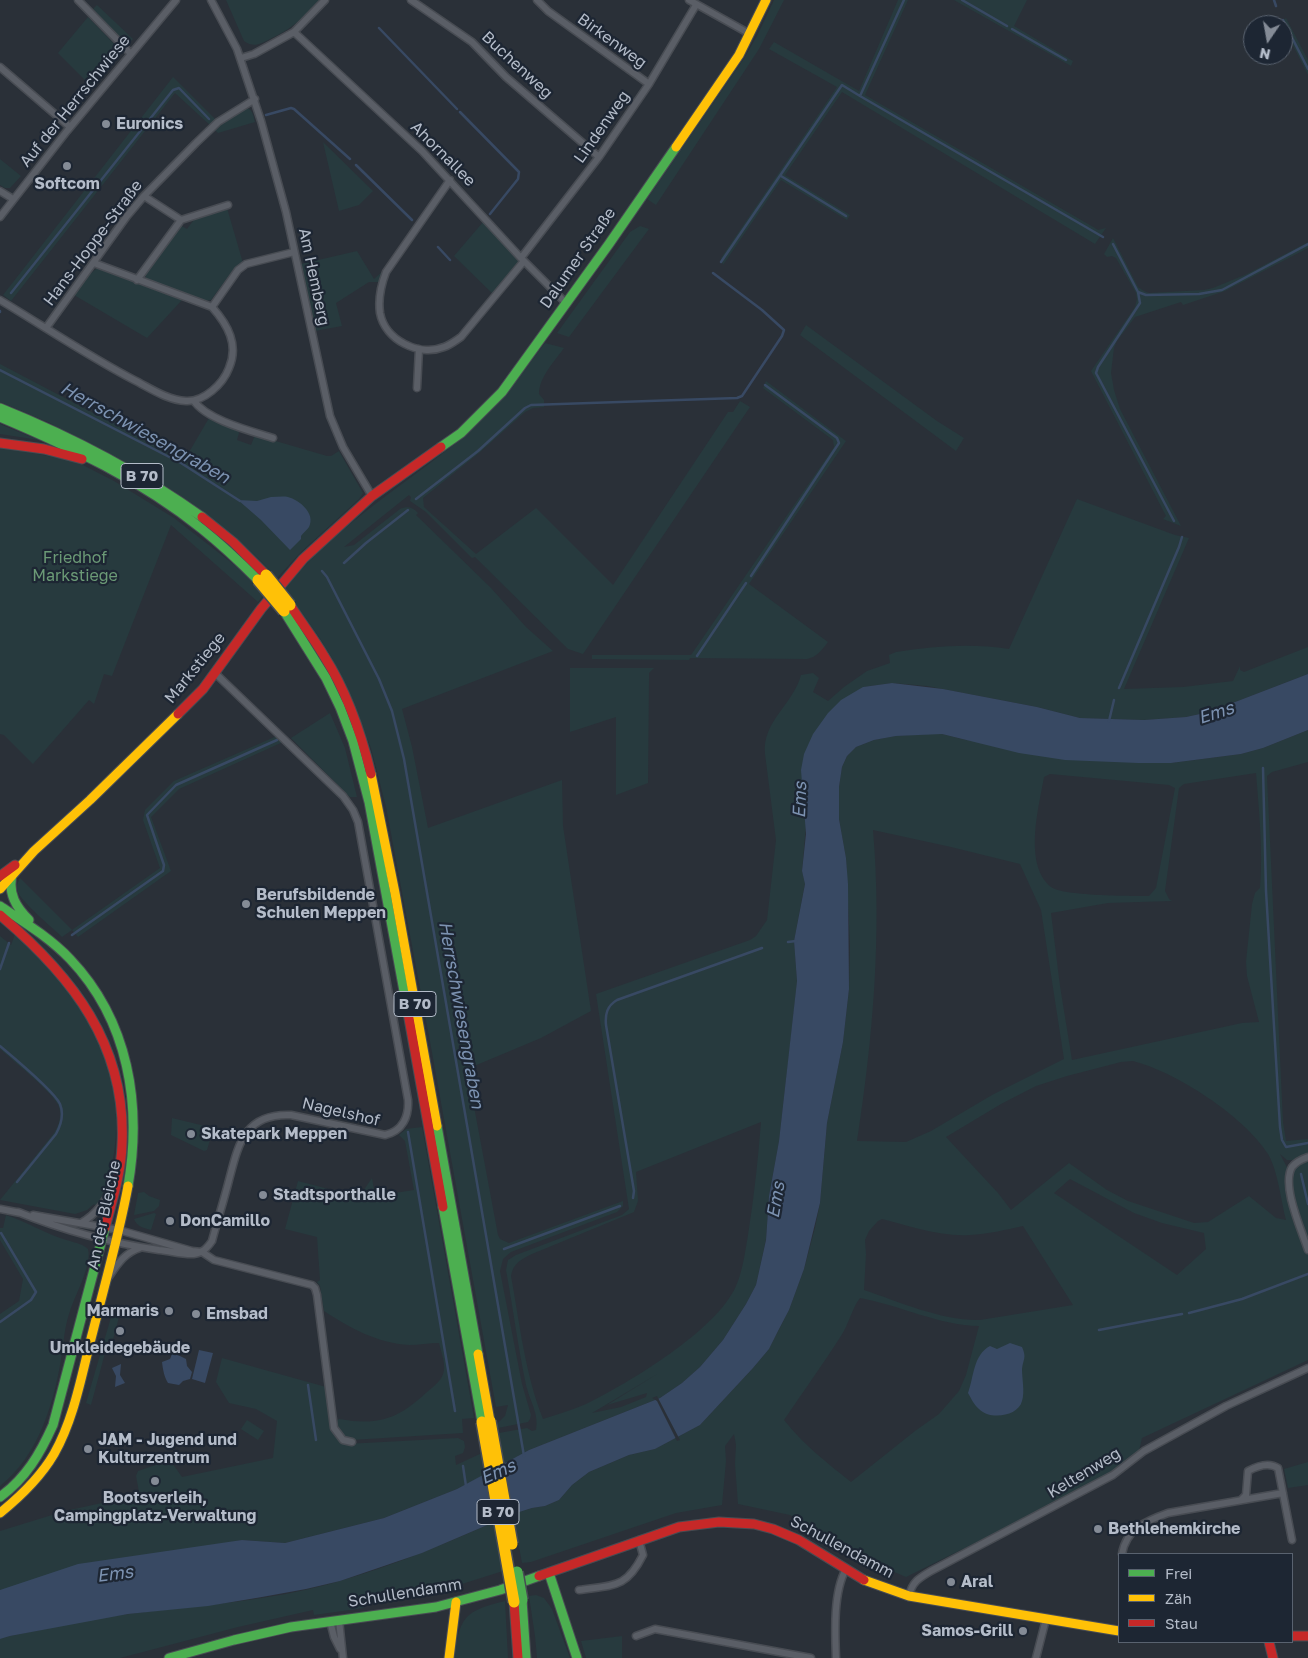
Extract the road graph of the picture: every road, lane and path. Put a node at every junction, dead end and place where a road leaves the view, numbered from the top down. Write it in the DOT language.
graph roads {
  1 [pos="78,0"];
  2 [pos="207,0"];
  3 [pos="211,0"];
  4 [pos="325,0"];
  5 [pos="411,0"];
  6 [pos="537,0"];
  7 [pos="689,0"];
  8 [pos="766,0"];
  9 [pos="176,2"];
  10 [pos="696,5"];
  11 [pos="216,8"];
  12 [pos="294,32"];
  13 [pos="750,34"];
  14 [pos="131,54"];
  15 [pos="241,58"];
  16 [pos="0,67"];
  17 [pos="649,84"];
  18 [pos="255,99"];
  19 [pos="70,127"];
  20 [pos="599,157"];
  21 [pos="450,180"];
  22 [pos="0,191"];
  23 [pos="144,196"];
  24 [pos="13,199"];
  25 [pos="228,205"];
  26 [pos="0,217"];
  27 [pos="181,220"];
  28 [pos="294,252"];
  29 [pos="523,259"];
  30 [pos="94,263"];
  31 [pos="138,280"];
  32 [pos="0,300"];
  33 [pos="566,303"];
  34 [pos="212,307"];
  35 [pos="46,328"];
  36 [pos="419,349"];
  37 [pos="418,388"];
  38 [pos="194,401"];
  39 [pos="0,408"];
  40 [pos="0,417"];
  41 [pos="273,438"];
  42 [pos="0,443"];
  43 [pos="118,472"];
  44 [pos="372,496"];
  45 [pos="262,577"];
  46 [pos="216,674"];
  47 [pos="34,852"];
  48 [pos="13,874"];
  49 [pos="0,876"];
  50 [pos="0,889"];
  51 [pos="0,906"];
  52 [pos="0,916"];
  53 [pos="53,943"];
  54 [pos="1308,1157"];
  55 [pos="118,1179"];
  56 [pos="0,1209"];
  57 [pos="18,1212"];
  58 [pos="81,1223"];
  59 [pos="106,1227"];
  60 [pos="119,1230"];
  61 [pos="102,1239"];
  62 [pos="116,1242"];
  63 [pos="143,1248"];
  64 [pos="1308,1250"];
  65 [pos="202,1252"];
  66 [pos="106,1282"];
  67 [pos="1308,1368"];
  68 [pos="352,1442"];
  69 [pos="1283,1492"];
  70 [pos="0,1497"];
  71 [pos="1241,1500"];
  72 [pos="0,1513"];
  73 [pos="640,1540"];
  74 [pos="1292,1540"];
  75 [pos="1122,1553"];
  76 [pos="846,1569"];
  77 [pos="549,1573"];
  78 [pos="579,1590"];
  79 [pos="909,1596"];
  80 [pos="518,1601"];
  81 [pos="456,1602"];
  82 [pos="1046,1619"];
  83 [pos="335,1620"];
  84 [pos="1118,1631"];
  85 [pos="636,1636"];
  86 [pos="1293,1636"];
  87 [pos="1308,1636"];
  88 [pos="1270,1643"];
  89 [pos="342,1655"];
  90 [pos="170,1658"];
  91 [pos="449,1658"];
  92 [pos="518,1658"];
  93 [pos="526,1658"];
  94 [pos="577,1658"];
  95 [pos="811,1658"];
  96 [pos="836,1658"];
  97 [pos="1036,1658"];
  98 [pos="1273,1658"];
  1 -- 14 [label="street"];
  2 -- 11 [label="street"];
  3 -- 11 [label="street, Am Hemberg"];
  4 -- 12 [label="street"];
  5 -- 20 [label="street, Buchenweg"];
  6 -- 17 [label="street, Birkenweg"];
  7 -- 10 [label="street"];
  8 -- 13 [label="main road, Dalumer Straße"];
  9 -- 14 [label="street, Auf der Herrschwiese"];
  10 -- 13 [label="street"];
  10 -- 17 [label="street, Lindenweg"];
  11 -- 15 [label="street, Am Hemberg"];
  12 -- 15 [label="street"];
  12 -- 21 [label="street, Ahornallee"];
  13 -- 33 [label="main road, Dalumer Straße"];
  14 -- 19 [label="street, Auf der Herrschwiese"];
  15 -- 18 [label="street, Am Hemberg"];
  16 -- 19 [label="street"];
  17 -- 20 [label="street, Lindenweg"];
  18 -- 23 [label="street, Hans-Hoppe-Straße"];
  18 -- 28 [label="street, Am Hemberg"];
  19 -- 24 [label="street, Auf der Herrschwiese"];
  20 -- 29 [label="street, Lindenweg"];
  21 -- 29 [label="street, Ahornallee"];
  21 -- 36 [label="street"];
  22 -- 24 [label="street"];
  23 -- 27 [label="street"];
  23 -- 30 [label="street, Hans-Hoppe-Straße"];
  24 -- 26 [label="street, Auf der Herrschwiese"];
  25 -- 27 [label="street"];
  27 -- 31 [label="street"];
  28 -- 34 [label="street"];
  28 -- 44 [label="street, Am Hemberg"];
  29 -- 33 [label="street, Ahornallee"];
  29 -- 36 [label="street, Lindenweg"];
  30 -- 31 [label="street"];
  30 -- 35 [label="street, Hans-Hoppe-Straße"];
  31 -- 34 [label="street"];
  32 -- 35 [label="street"];
  33 -- 44 [label="main road, Dalumer Straße"];
  34 -- 38 [label="street"];
  35 -- 38 [label="street"];
  36 -- 37 [label="street"];
  38 -- 41 [label="street"];
  39 -- 45 [label="main road, B 70"];
  40 -- 43 [label="main road, B 70"];
  42 -- 43 [label="main road"];
  43 -- 45 [label="main road, B 70"];
  44 -- 46 [label="main road, Markstiege"];
  45 -- 80 [label="main road, B 70, bridge"];
  46 -- 47 [label="main road, Markstiege"];
  46 -- 65 [label="street, Nagelshof"];
  47 -- 48 [label="main road, Markstiege"];
  47 -- 49 [label="main road, Markstiege"];
  48 -- 50 [label="main road, Markstiege"];
  48 -- 53 [label="main road"];
  51 -- 53 [label="main road, An der Bleiche"];
  52 -- 55 [label="main road, An der Bleiche"];
  53 -- 60 [label="main road, An der Bleiche"];
  54 -- 64 [label="street"];
  55 -- 58 [label="street, An der Bleiche"];
  55 -- 59 [label="main road, An der Bleiche"];
  56 -- 57 [label="street"];
  57 -- 58 [label="street"];
  57 -- 61 [label="street"];
  58 -- 59 [label="street"];
  59 -- 60 [label="street"];
  59 -- 61 [label="main road, An der Bleiche"];
  60 -- 62 [label="main road, An der Bleiche"];
  60 -- 65 [label="street"];
  61 -- 62 [label="street"];
  61 -- 70 [label="main road, An der Bleiche"];
  62 -- 63 [label="street"];
  62 -- 66 [label="main road, An der Bleiche"];
  63 -- 65 [label="street"];
  63 -- 66 [label="street, An der Bleiche"];
  65 -- 68 [label="street"];
  66 -- 72 [label="main road, An der Bleiche"];
  67 -- 79 [label="street, Keltenweg"];
  69 -- 71 [label="street"];
  69 -- 71 [label="street"];
  69 -- 74 [label="street"];
  71 -- 75 [label="street"];
  73 -- 76 [label="main road, Schullendamm"];
  73 -- 77 [label="main road, Schullendamm"];
  73 -- 78 [label="street"];
  76 -- 79 [label="main road, Schullendamm"];
  76 -- 96 [label="street"];
  77 -- 81 [label="main road, Schullendamm"];
  77 -- 94 [label="main road"];
  79 -- 82 [label="main road, Schullendamm"];
  80 -- 92 [label="main road, B 70"];
  80 -- 93 [label="main road, B 70"];
  81 -- 83 [label="main road, Schullendamm"];
  81 -- 91 [label="main road"];
  82 -- 84 [label="main road, Schullendamm"];
  82 -- 97 [label="street"];
  83 -- 89 [label="street"];
  83 -- 90 [label="main road, Schullendamm"];
  85 -- 95 [label="street"];
  86 -- 87 [label="main road"];
  88 -- 98 [label="main road"];
}
